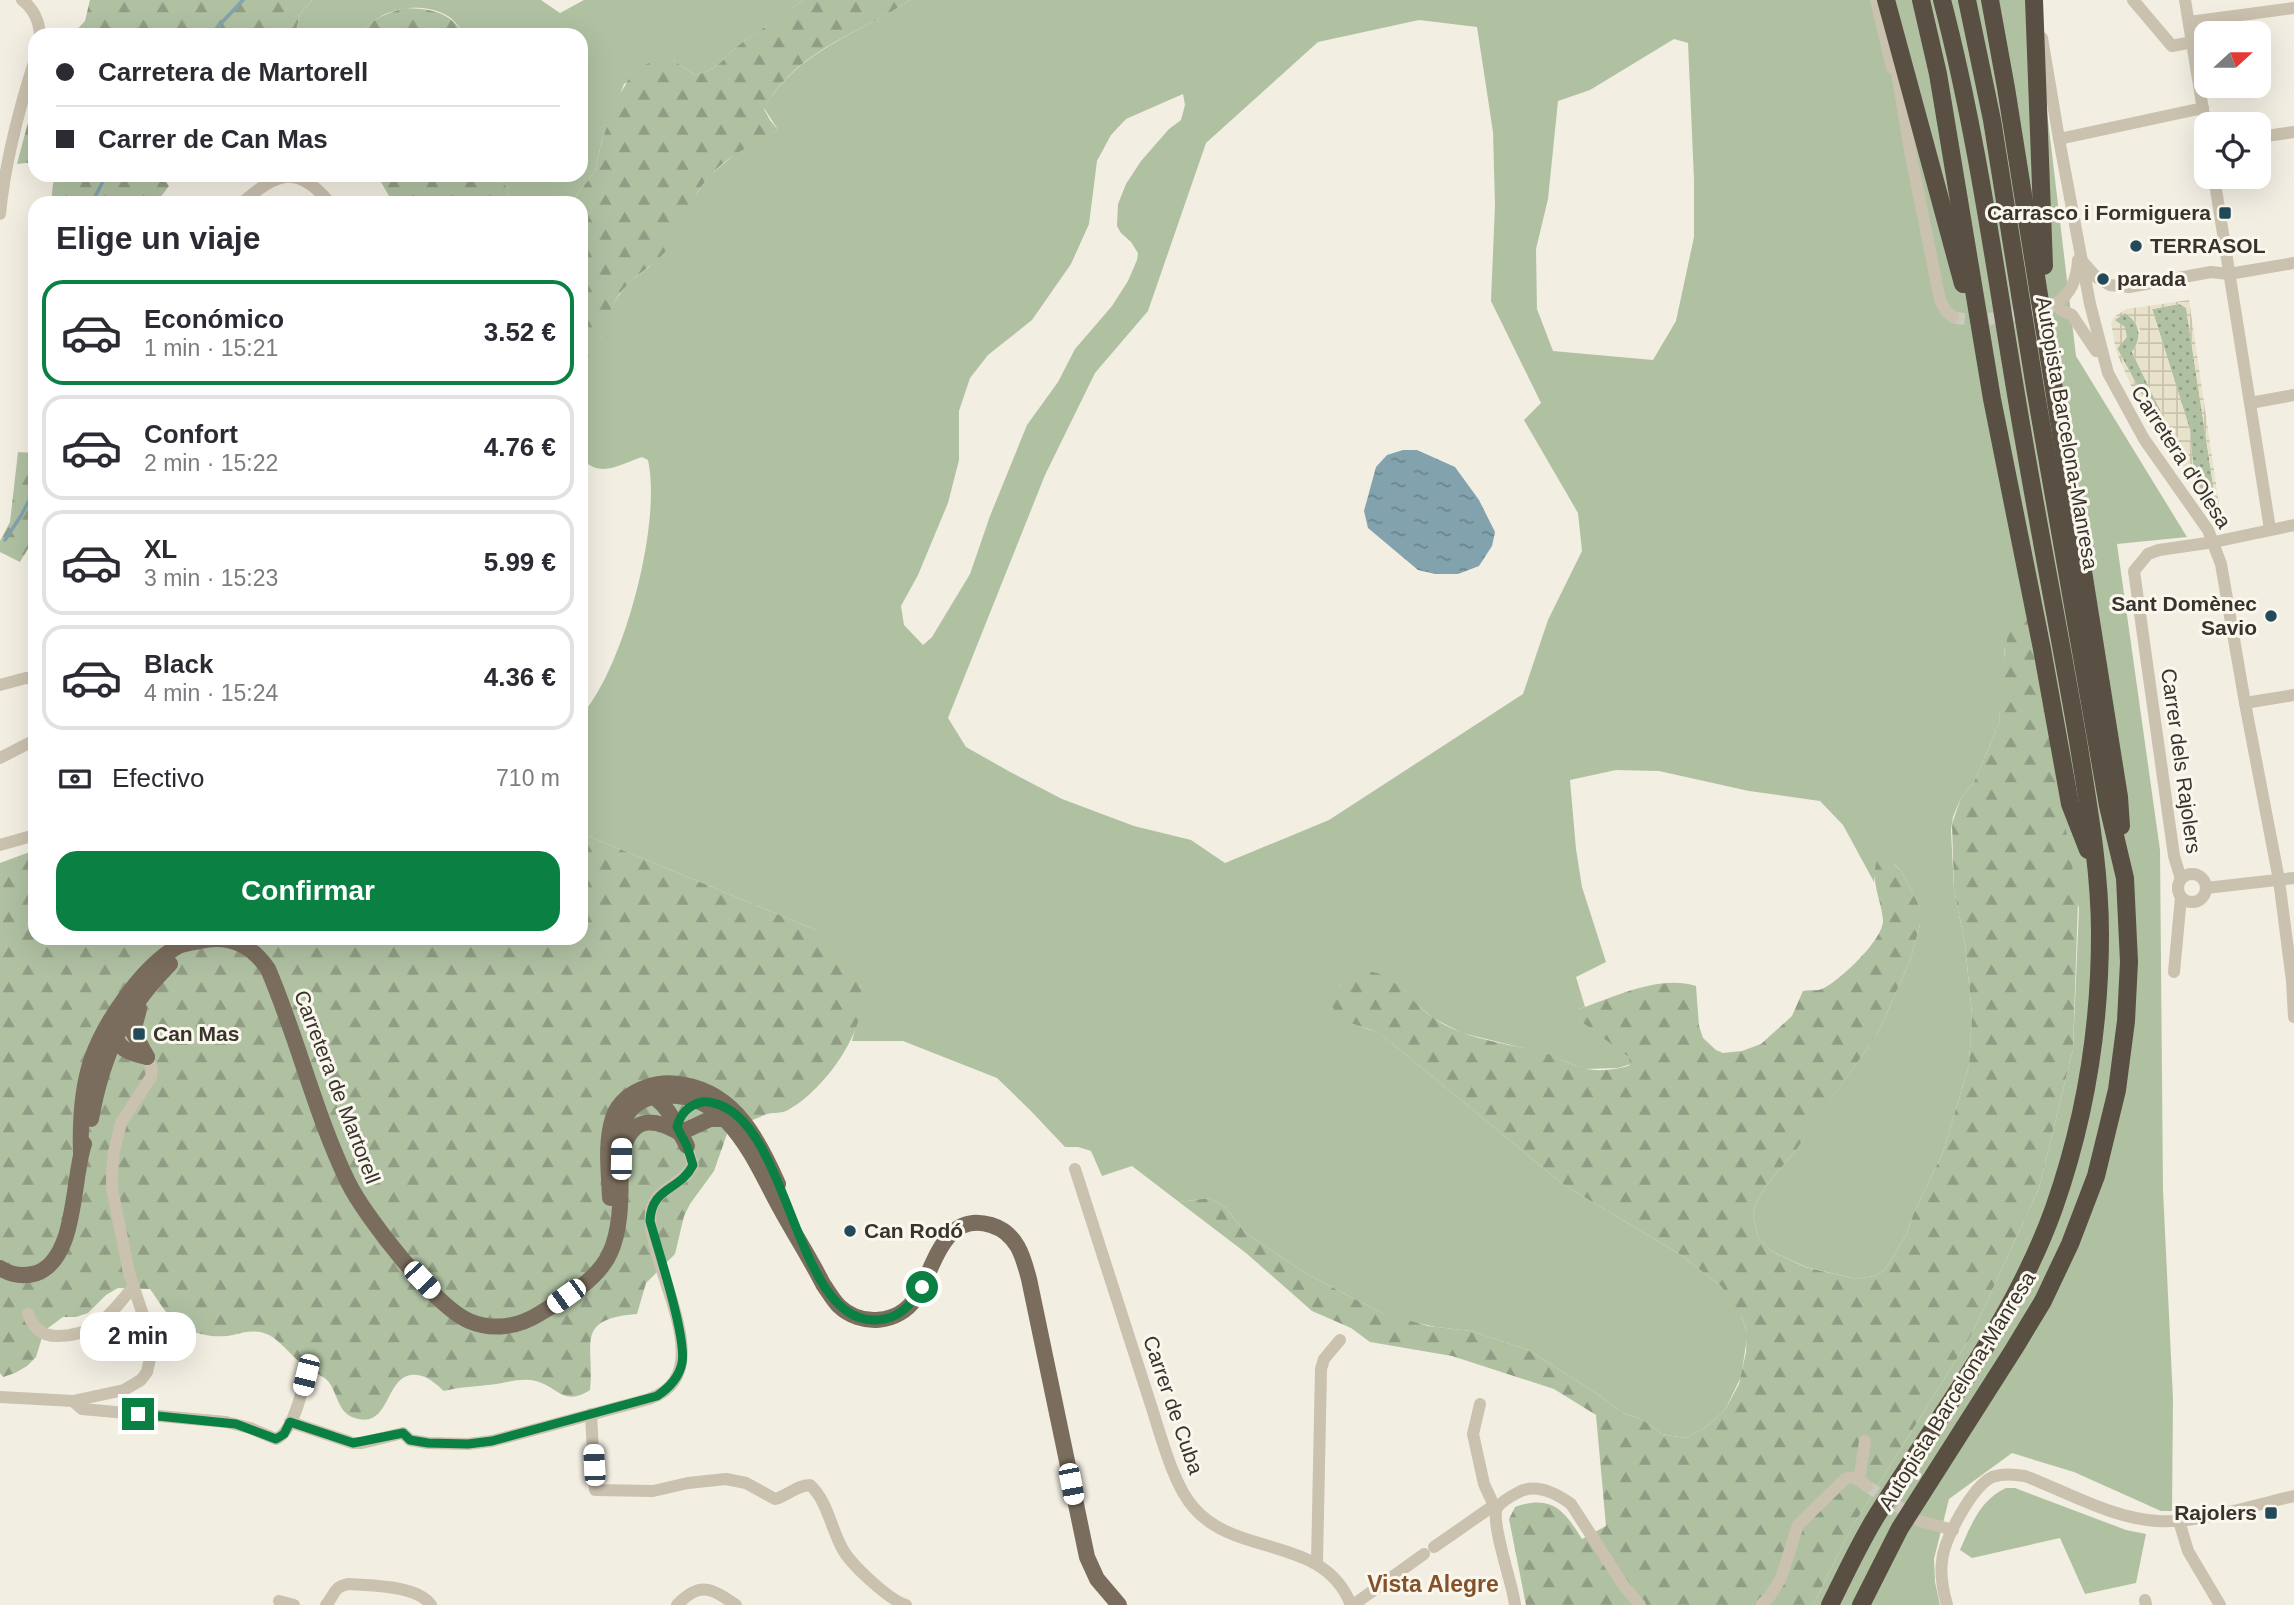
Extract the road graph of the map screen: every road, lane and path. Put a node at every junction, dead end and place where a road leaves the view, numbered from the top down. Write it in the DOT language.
graph roads {
  1 [pos="22,0"];
  2 [pos="1877,0"];
  3 [pos="1885,0"];
  4 [pos="1921,0"];
  5 [pos="1942,0"];
  6 [pos="1967,0"];
  7 [pos="1990,0"];
  8 [pos="2035,0"];
  9 [pos="2133,0"];
  10 [pos="2185,0"];
  11 [pos="2294,8"];
  12 [pos="2189,22"];
  13 [pos="39,28"];
  14 [pos="2192,42"];
  15 [pos="28,83"];
  16 [pos="1902,108"];
  17 [pos="2203,108"];
  18 [pos="2204,112"];
  19 [pos="2294,132"];
  20 [pos="2271,135"];
  21 [pos="2059,139"];
  22 [pos="273,182"];
  23 [pos="308,182"];
  24 [pos="2216,189"];
  25 [pos="252,196"];
  26 [pos="324,196"];
  27 [pos="0,214"];
  28 [pos="2078,242"];
  29 [pos="2082,260"];
  30 [pos="2294,263"];
  31 [pos="2229,274"];
  32 [pos="2053,306"];
  33 [pos="1953,317"];
  34 [pos="2108,373"];
  35 [pos="2294,395"];
  36 [pos="1992,399"];
  37 [pos="2250,403"];
  38 [pos="2294,525"];
  39 [pos="2270,529"];
  40 [pos="2214,542"];
  41 [pos="28,678"];
  42 [pos="0,685"];
  43 [pos="2294,695"];
  44 [pos="2245,703"];
  45 [pos="28,744"];
  46 [pos="0,758"];
  47 [pos="28,837"];
  48 [pos="0,845"];
  49 [pos="2097,873"];
  50 [pos="2125,878"];
  51 [pos="2294,878"];
  52 [pos="2181,879"];
  53 [pos="2279,880"];
  54 [pos="2206,888"];
  55 [pos="2181,897"];
  56 [pos="179,945"];
  57 [pos="194,945"];
  58 [pos="240,945"];
  59 [pos="2174,972"];
  60 [pos="149,988"];
  61 [pos="124,1000"];
  62 [pos="2294,1017"];
  63 [pos="115,1037"];
  64 [pos="131,1046"];
  65 [pos="147,1057"];
  66 [pos="89,1072"];
  67 [pos="653,1097"];
  68 [pos="95,1099"];
  69 [pos="702,1102"];
  70 [pos="731,1115"];
  71 [pos="613,1117"];
  72 [pos="681,1135"];
  73 [pos="81,1153"];
  74 [pos="621,1159"];
  75 [pos="1075,1169"];
  76 [pos="615,1232"];
  77 [pos="0,1268"];
  78 [pos="133,1287"];
  79 [pos="28,1314"];
  80 [pos="1339,1340"];
  81 [pos="306,1375"];
  82 [pos="0,1397"];
  83 [pos="74,1401"];
  84 [pos="1480,1404"];
  85 [pos="592,1414"];
  86 [pos="290,1422"];
  87 [pos="1865,1441"];
  88 [pos="2294,1496"];
  89 [pos="1494,1508"];
  90 [pos="1920,1521"];
  91 [pos="2179,1521"];
  92 [pos="1952,1530"];
  93 [pos="1317,1562"];
  94 [pos="279,1601"];
  95 [pos="294,1605"];
  96 [pos="326,1605"];
  97 [pos="431,1605"];
  98 [pos="677,1605"];
  99 [pos="736,1605"];
  100 [pos="906,1605"];
  101 [pos="1119,1605"];
  102 [pos="1352,1605"];
  103 [pos="1515,1605"];
  104 [pos="1640,1605"];
  105 [pos="1761,1605"];
  106 [pos="1830,1605"];
  107 [pos="1861,1605"];
  108 [pos="1947,1605"];
  109 [pos="2220,1605"];
  1 -- 13 [label="street"];
  2 -- 16 [label="street"];
  3 -- 16 [label="street"];
  3 -- 36 [label="highway"];
  4 -- 36 [label="highway"];
  5 -- 49 [label="highway, Autopista Barcelona-Manresa"];
  6 -- 50 [label="highway, Autopista Barcelona-Manresa"];
  7 -- 32 [label="highway"];
  8 -- 21 [label="street"];
  8 -- 32 [label="highway"];
  9 -- 14 [label="street"];
  10 -- 12 [label="street"];
  11 -- 12 [label="street"];
  12 -- 14 [label="street"];
  14 -- 17 [label="street"];
  15 -- 27 [label="street"];
  16 -- 33 [label="street"];
  17 -- 18 [label="street"];
  17 -- 21 [label="street"];
  19 -- 20 [label="street"];
  21 -- 28 [label="street"];
  22 -- 25 [label="street"];
  23 -- 26 [label="street"];
  24 -- 31 [label="street"];
  28 -- 29 [label="street"];
  28 -- 32 [label="street"];
  29 -- 31 [label="street"];
  29 -- 34 [label="street"];
  30 -- 31 [label="street"];
  31 -- 37 [label="street"];
  32 -- 34 [label="street"];
  32 -- 50 [label="highway"];
  34 -- 40 [label="street, Carretera d'Olesa"];
  35 -- 37 [label="street"];
  36 -- 49 [label="highway"];
  37 -- 39 [label="street"];
  38 -- 39 [label="street"];
  39 -- 40 [label="street"];
  40 -- 44 [label="street, Carretera d'Olesa"];
  40 -- 52 [label="street, Carrer dels Rajolers"];
  41 -- 42 [label="street"];
  43 -- 44 [label="street"];
  44 -- 53 [label="street, Carretera d'Olesa"];
  45 -- 46 [label="street"];
  47 -- 48 [label="street"];
  49 -- 106 [label="highway, Autopista Barcelona-Manresa"];
  50 -- 107 [label="highway, Autopista Barcelona-Manresa"];
  51 -- 53 [label="street"];
  52 -- 54 [label="street"];
  52 -- 55 [label="street"];
  53 -- 54 [label="street"];
  53 -- 62 [label="street, Carretera d'Olesa"];
  54 -- 55 [label="street"];
  55 -- 59 [label="street"];
  56 -- 61 [label="main road, Carretera de Martorell"];
  57 -- 60 [label="main road, Carretera de Martorell"];
  58 -- 76 [label="main road, Carretera de Martorell"];
  60 -- 63 [label="main road, Carretera de Martorell"];
  60 -- 64 [label="main road"];
  61 -- 63 [label="main road"];
  61 -- 66 [label="main road, Carretera de Martorell"];
  63 -- 64 [label="main road"];
  63 -- 66 [label="main road"];
  63 -- 68 [label="main road, Carretera de Martorell"];
  64 -- 65 [label="main road"];
  64 -- 68 [label="main road"];
  65 -- 78 [label="street"];
  66 -- 73 [label="main road, Carretera de Martorell"];
  67 -- 69 [label="main road"];
  67 -- 71 [label="main road"];
  67 -- 72 [label="main road"];
  67 -- 74 [label="main road, Carretera de Martorell"];
  68 -- 73 [label="main road, Carretera de Martorell"];
  69 -- 70 [label="main road"];
  69 -- 72 [label="main road"];
  70 -- 71 [label="main road"];
  70 -- 72 [label="main road"];
  70 -- 101 [label="main road"];
  71 -- 76 [label="main road, Carretera de Martorell"];
  72 -- 74 [label="main road"];
  72 -- 85 [label="street"];
  73 -- 77 [label="main road, Carretera de Martorell"];
  74 -- 76 [label="main road, Carretera de Martorell"];
  75 -- 93 [label="street, Carrer de Cuba"];
  78 -- 79 [label="street"];
  78 -- 83 [label="street"];
  80 -- 93 [label="street"];
  81 -- 86 [label="street"];
  82 -- 83 [label="street"];
  83 -- 86 [label="street"];
  84 -- 89 [label="street"];
  85 -- 86 [label="street"];
  85 -- 100 [label="street"];
  87 -- 105 [label="street"];
  88 -- 91 [label="street"];
  89 -- 102 [label="street"];
  89 -- 103 [label="street"];
  89 -- 104 [label="street"];
  90 -- 92 [label="street"];
  91 -- 92 [label="street"];
  91 -- 109 [label="street"];
  92 -- 108 [label="street"];
  93 -- 102 [label="street, Carrer de Cuba"];
  94 -- 95 [label="street"];
  96 -- 97 [label="street"];
  98 -- 99 [label="street"];
}
